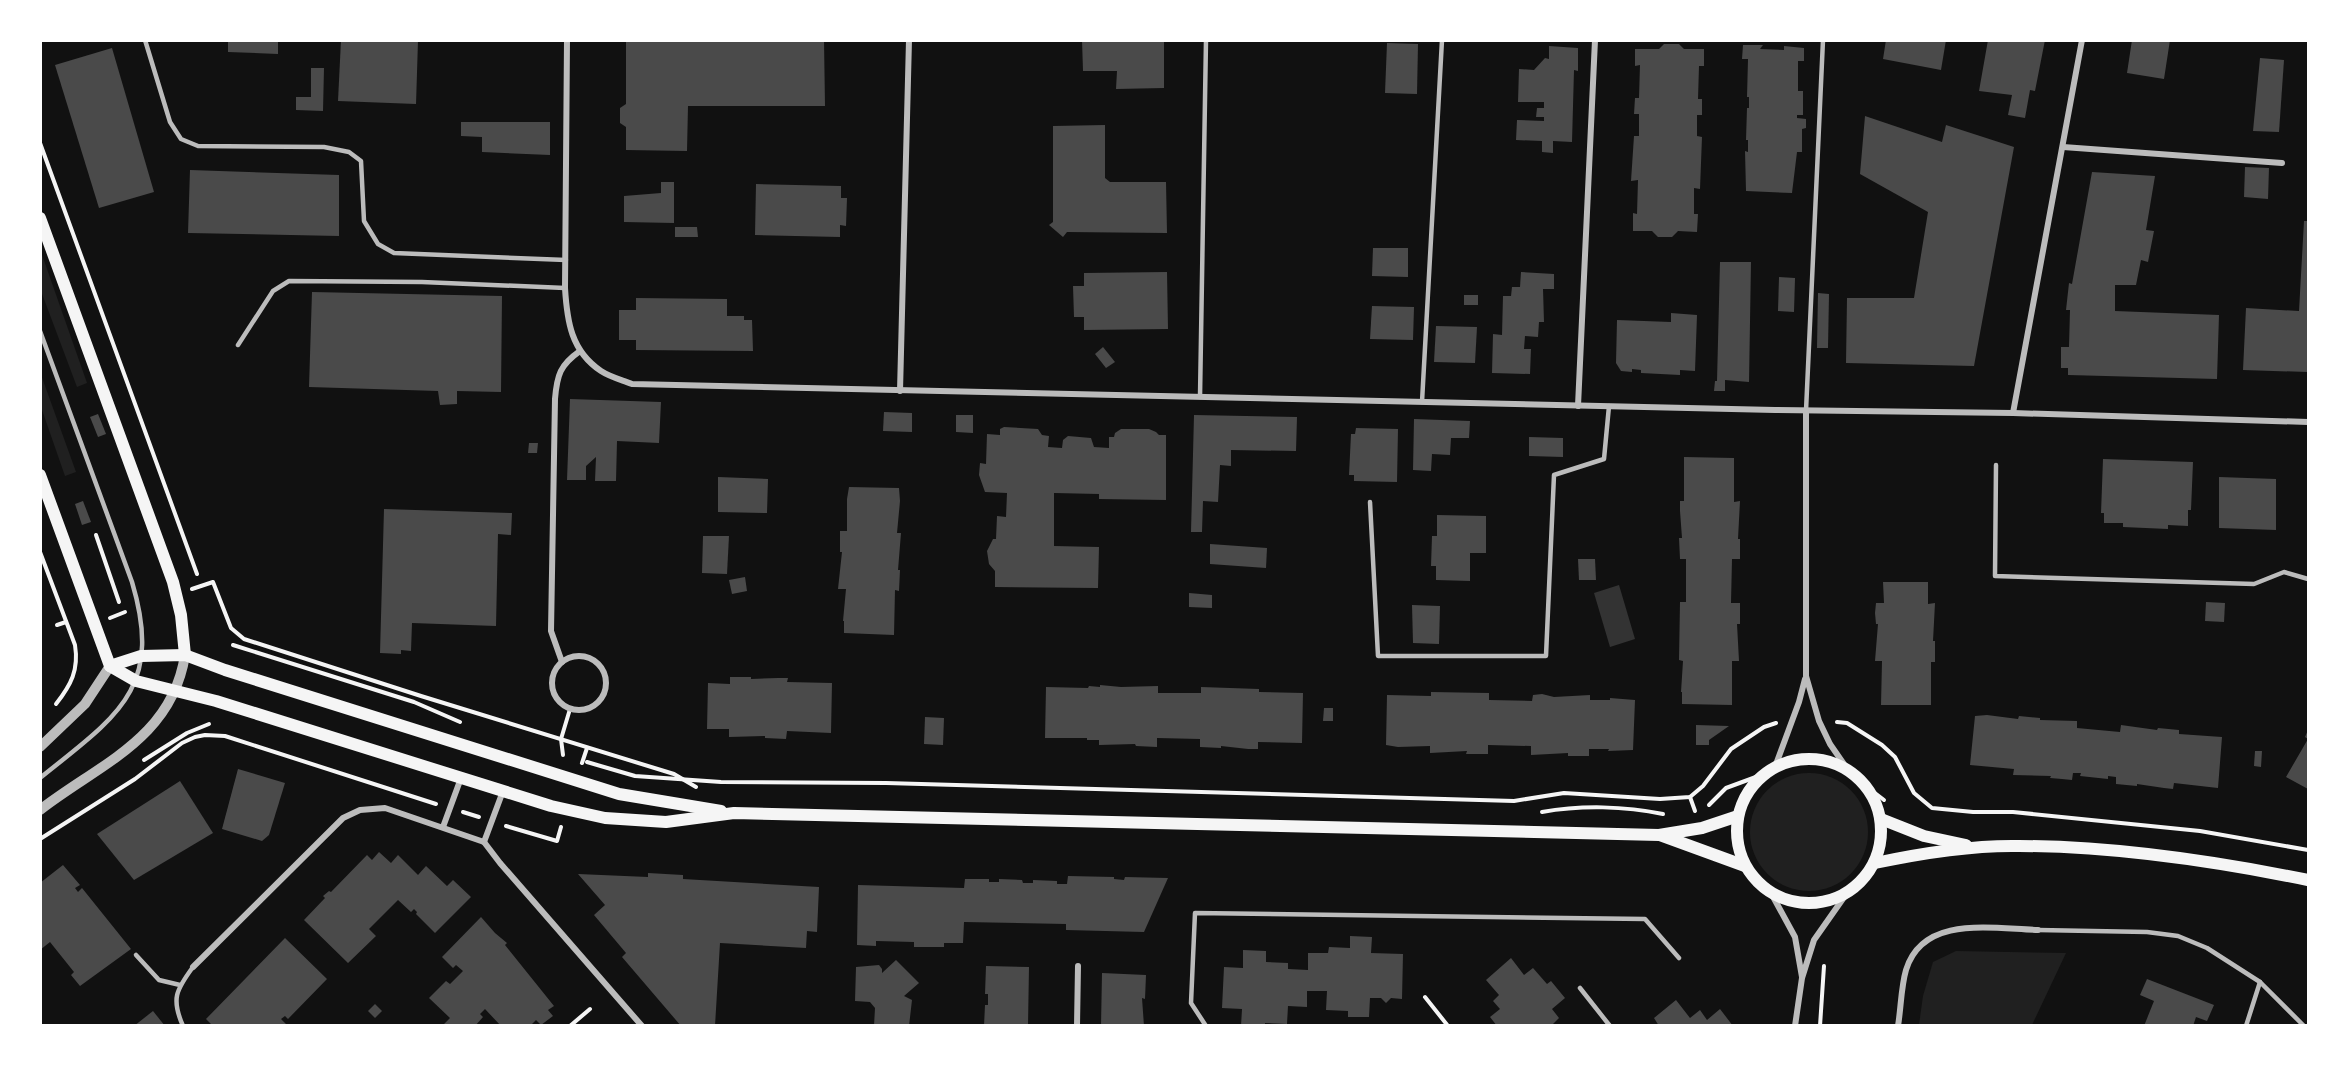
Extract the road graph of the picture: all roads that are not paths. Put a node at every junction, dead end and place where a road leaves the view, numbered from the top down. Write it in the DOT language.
graph roads {
  1 [pos="145,40"];
  2 [pos="567,40"];
  3 [pos="909,40"];
  4 [pos="1206,40"];
  5 [pos="1442,40"];
  6 [pos="1595,40"];
  7 [pos="1823,40"];
  8 [pos="2082,40"];
  9 [pos="2063,147"];
  10 [pos="2282,163"];
  11 [pos="40,218"];
  12 [pos="567,260"];
  13 [pos="565,288"];
  14 [pos="40,331"];
  15 [pos="238,345"];
  16 [pos="580,351"];
  17 [pos="900,390"];
  18 [pos="1200,397"];
  19 [pos="1422,402"];
  20 [pos="1578,406"];
  21 [pos="1609,406"];
  22 [pos="1806,411"];
  23 [pos="2013,413"];
  24 [pos="2308,422"];
  25 [pos="1996,465"];
  26 [pos="40,475"];
  27 [pos="1370,502"];
  28 [pos="2308,579"];
  29 [pos="185,655"];
  30 [pos="141,656"];
  31 [pos="562,662"];
  32 [pos="110,666"];
  33 [pos="1806,676"];
  34 [pos="136,681"];
  35 [pos="175,691"];
  36 [pos="40,747"];
  37 [pos="1775,767"];
  38 [pos="1848,770"];
  39 [pos="40,778"];
  40 [pos="461,778"];
  41 [pos="503,791"];
  42 [pos="40,810"];
  43 [pos="735,813"];
  44 [pos="1738,816"];
  45 [pos="1881,819"];
  46 [pos="443,827"];
  47 [pos="1659,835"];
  48 [pos="484,842"];
  49 [pos="1977,848"];
  50 [pos="1875,863"];
  51 [pos="1745,866"];
  52 [pos="2308,880"];
  53 [pos="1771,893"];
  54 [pos="1847,893"];
  55 [pos="2038,930"];
  56 [pos="136,954"];
  57 [pos="1679,958"];
  58 [pos="1078,966"];
  59 [pos="193,967"];
  60 [pos="1802,978"];
  61 [pos="2260,982"];
  62 [pos="180,985"];
  63 [pos="1580,988"];
  64 [pos="183,1026"];
  65 [pos="642,1026"];
  66 [pos="1077,1026"];
  67 [pos="1206,1026"];
  68 [pos="1610,1026"];
  69 [pos="1795,1026"];
  70 [pos="1898,1026"];
  71 [pos="2246,1026"];
  72 [pos="2304,1026"];
  1 -- 12 [label="lane"];
  2 -- 12 [label="street"];
  3 -- 17 [label="street"];
  4 -- 18 [label="lane"];
  5 -- 19 [label="lane"];
  6 -- 20 [label="street"];
  7 -- 22 [label="lane"];
  8 -- 9 [label="street"];
  9 -- 10 [label="street"];
  9 -- 23 [label="street"];
  11 -- 29 [label="main road"];
  12 -- 13 [label="street"];
  13 -- 15 [label="lane"];
  13 -- 16 [label="street"];
  14 -- 30 [label="lane"];
  16 -- 17 [label="street"];
  16 -- 31 [label="street"];
  17 -- 18 [label="street"];
  18 -- 19 [label="street"];
  19 -- 20 [label="street"];
  20 -- 21 [label="street"];
  21 -- 22 [label="street"];
  21 -- 27 [label="lane"];
  22 -- 23 [label="street"];
  22 -- 33 [label="street"];
  23 -- 24 [label="street"];
  25 -- 28 [label="lane"];
  26 -- 32 [label="main road"];
  29 -- 30 [label="main road"];
  29 -- 35 [label="street"];
  29 -- 43 [label="main road"];
  30 -- 32 [label="main road"];
  30 -- 34 [label="lane"];
  31 -- 31 [label="street"];
  32 -- 34 [label="main road"];
  32 -- 36 [label="street"];
  33 -- 37 [label="street"];
  33 -- 38 [label="street"];
  34 -- 35 [label="main road"];
  34 -- 39 [label="lane"];
  35 -- 40 [label="main road"];
  35 -- 42 [label="street"];
  37 -- 38 [label="main road"];
  37 -- 44 [label="main road"];
  38 -- 45 [label="main road"];
  40 -- 41 [label="main road"];
  40 -- 46 [label="street"];
  41 -- 43 [label="main road"];
  41 -- 48 [label="street"];
  43 -- 47 [label="main road"];
  44 -- 47 [label="main road"];
  44 -- 51 [label="main road"];
  45 -- 49 [label="main road"];
  45 -- 50 [label="main road"];
  46 -- 48 [label="street"];
  46 -- 59 [label="street"];
  47 -- 51 [label="main road"];
  48 -- 65 [label="street"];
  49 -- 50 [label="main road"];
  49 -- 52 [label="main road"];
  50 -- 54 [label="main road"];
  51 -- 53 [label="main road"];
  53 -- 54 [label="main road"];
  53 -- 60 [label="street"];
  54 -- 60 [label="street"];
  55 -- 61 [label="lane"];
  55 -- 70 [label="street"];
  56 -- 62 [label="lane"];
  57 -- 67 [label="lane"];
  58 -- 66 [label="street"];
  59 -- 62 [label="lane"];
  60 -- 69 [label="street"];
  61 -- 71 [label="lane"];
  61 -- 72 [label="lane"];
  62 -- 64 [label="lane"];
  63 -- 68 [label="lane"];
}
